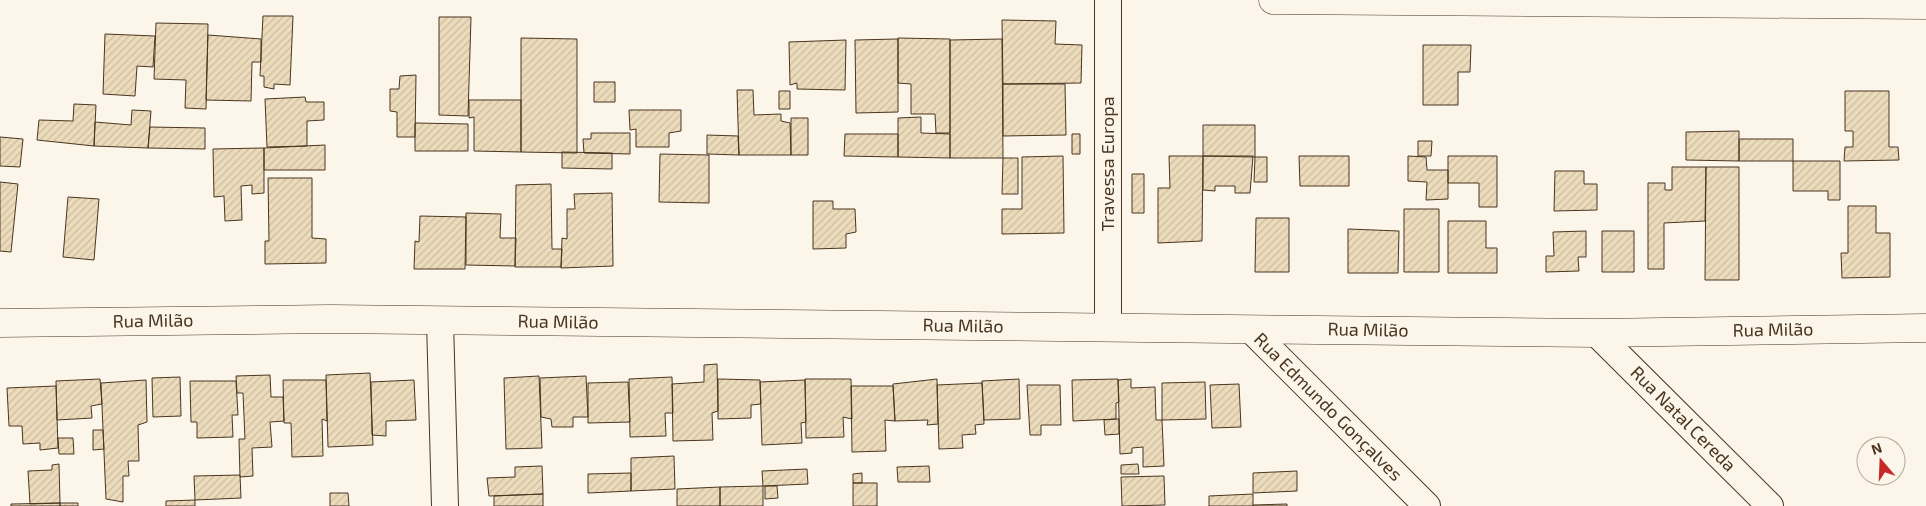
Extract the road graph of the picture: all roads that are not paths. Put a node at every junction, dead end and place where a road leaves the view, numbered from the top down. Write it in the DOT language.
graph roads {
  1 [pos="1108,0"];
  2 [pos="1273,0"];
  3 [pos="1872,3"];
  4 [pos="1926,5"];
  5 [pos="440,321"];
  6 [pos="0,323"];
  7 [pos="1108,328"];
  8 [pos="1926,328"];
  9 [pos="1250,329"];
  10 [pos="1596,332"];
  11 [pos="445,506"];
  12 [pos="1427,506"];
  13 [pos="1770,506"];
  1 -- 7 [label="street, Travessa Europa"];
  2 -- 3 [label="street"];
  3 -- 4 [label="street"];
  5 -- 6 [label="street, Rua Milão"];
  5 -- 7 [label="street, Rua Milão"];
  5 -- 11 [label="street"];
  7 -- 9 [label="street, Rua Milão"];
  8 -- 10 [label="street, Rua Milão"];
  9 -- 10 [label="street, Rua Milão"];
  9 -- 12 [label="street, Rua Edmundo Gonçalves"];
  10 -- 13 [label="street, Rua Natal Cereda"];
}
